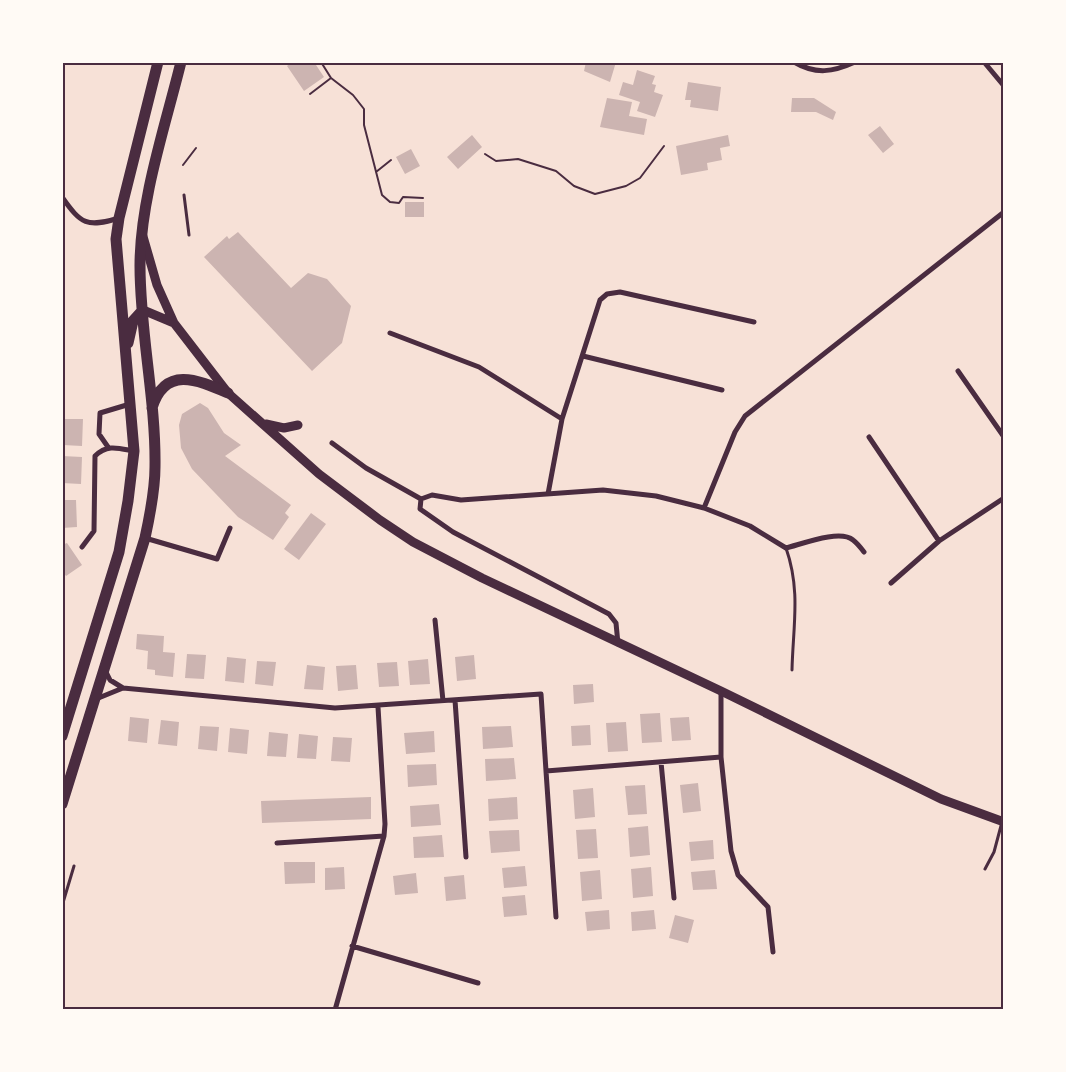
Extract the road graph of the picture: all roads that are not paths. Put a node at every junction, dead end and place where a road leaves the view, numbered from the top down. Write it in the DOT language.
graph roads {
  1 [pos="158,62"];
  2 [pos="180,62"];
  3 [pos="794,62"];
  4 [pos="855,62"];
  5 [pos="984,62"];
  6 [pos="1004,86"];
  7 [pos="184,195"];
  8 [pos="62,197"];
  9 [pos="1004,212"];
  10 [pos="118,218"];
  11 [pos="142,232"];
  12 [pos="189,235"];
  13 [pos="142,310"];
  14 [pos="754,322"];
  15 [pos="174,323"];
  16 [pos="390,333"];
  17 [pos="583,356"];
  18 [pos="126,362"];
  19 [pos="958,371"];
  20 [pos="722,390"];
  21 [pos="228,393"];
  22 [pos="130,404"];
  23 [pos="152,410"];
  24 [pos="562,419"];
  25 [pos="261,422"];
  26 [pos="298,426"];
  27 [pos="869,437"];
  28 [pos="1004,437"];
  29 [pos="332,443"];
  30 [pos="108,447"];
  31 [pos="134,451"];
  32 [pos="548,494"];
  33 [pos="1004,498"];
  34 [pos="421,499"];
  35 [pos="704,508"];
  36 [pos="230,528"];
  37 [pos="145,538"];
  38 [pos="939,541"];
  39 [pos="82,547"];
  40 [pos="786,548"];
  41 [pos="864,552"];
  42 [pos="891,583"];
  43 [pos="435,620"];
  44 [pos="618,644"];
  45 [pos="104,670"];
  46 [pos="792,670"];
  47 [pos="123,688"];
  48 [pos="721,691"];
  49 [pos="96,700"];
  50 [pos="455,700"];
  51 [pos="443,701"];
  52 [pos="378,706"];
  53 [pos="62,736"];
  54 [pos="721,757"];
  55 [pos="661,762"];
  56 [pos="546,771"];
  57 [pos="62,804"];
  58 [pos="1003,822"];
  59 [pos="384,836"];
  60 [pos="277,843"];
  61 [pos="466,856"];
  62 [pos="74,866"];
  63 [pos="985,869"];
  64 [pos="674,898"];
  65 [pos="62,906"];
  66 [pos="556,917"];
  67 [pos="352,946"];
  68 [pos="774,952"];
  69 [pos="478,983"];
  70 [pos="335,1010"];
  1 -- 10 [label="highway"];
  2 -- 11 [label="highway"];
  3 -- 4 [label="street"];
  5 -- 6 [label="street"];
  7 -- 12 [label="lane"];
  8 -- 10 [label="street"];
  9 -- 35 [label="street"];
  10 -- 18 [label="highway"];
  11 -- 13 [label="highway"];
  11 -- 15 [label="street"];
  13 -- 15 [label="street"];
  13 -- 18 [label="highway"];
  13 -- 23 [label="highway"];
  14 -- 17 [label="street"];
  15 -- 21 [label="street"];
  16 -- 24 [label="street"];
  17 -- 20 [label="street"];
  17 -- 24 [label="street"];
  18 -- 22 [label="highway"];
  19 -- 28 [label="street"];
  21 -- 23 [label="highway"];
  21 -- 25 [label="street"];
  22 -- 30 [label="street"];
  22 -- 31 [label="highway"];
  23 -- 37 [label="highway"];
  24 -- 32 [label="street"];
  25 -- 26 [label="street"];
  25 -- 44 [label="street"];
  27 -- 38 [label="street"];
  29 -- 34 [label="street"];
  30 -- 31 [label="street"];
  30 -- 39 [label="street"];
  31 -- 53 [label="highway"];
  32 -- 34 [label="street"];
  32 -- 35 [label="street"];
  33 -- 38 [label="street"];
  34 -- 44 [label="street"];
  35 -- 40 [label="street"];
  36 -- 37 [label="street"];
  37 -- 45 [label="highway"];
  38 -- 42 [label="street"];
  40 -- 41 [label="street"];
  40 -- 46 [label="lane"];
  43 -- 51 [label="street"];
  44 -- 48 [label="street"];
  45 -- 47 [label="street"];
  45 -- 49 [label="highway"];
  47 -- 49 [label="street"];
  47 -- 52 [label="street"];
  48 -- 54 [label="street"];
  48 -- 58 [label="street"];
  49 -- 57 [label="highway"];
  50 -- 51 [label="street"];
  50 -- 56 [label="street"];
  50 -- 61 [label="street"];
  51 -- 52 [label="street"];
  52 -- 59 [label="street"];
  54 -- 55 [label="street"];
  54 -- 68 [label="street"];
  55 -- 56 [label="street"];
  55 -- 64 [label="street"];
  56 -- 66 [label="street"];
  58 -- 63 [label="lane"];
  59 -- 60 [label="street"];
  59 -- 67 [label="street"];
  62 -- 65 [label="lane"];
  67 -- 69 [label="street"];
  67 -- 70 [label="street"];
}
